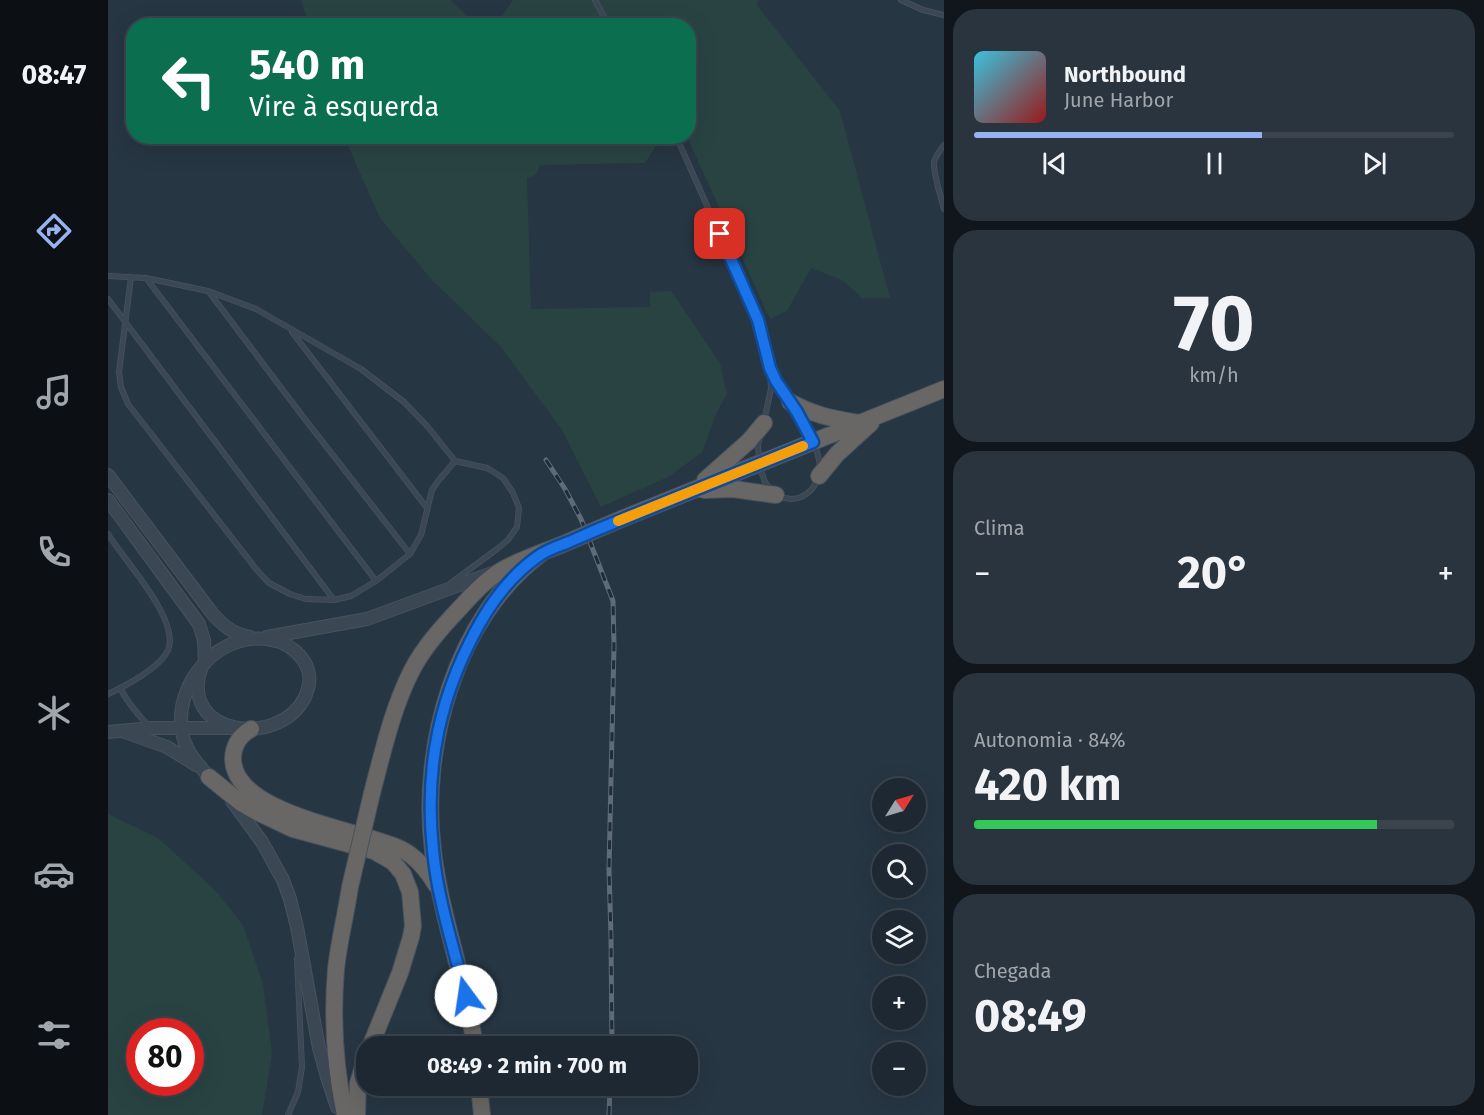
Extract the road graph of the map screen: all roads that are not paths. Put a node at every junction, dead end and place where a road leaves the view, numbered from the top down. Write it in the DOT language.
graph roads {
  1 [pos="595,0"];
  2 [pos="901,0"];
  3 [pos="944,15"];
  4 [pos="605,18"];
  5 [pos="680,144"];
  6 [pos="944,145"];
  7 [pos="944,209"];
  8 [pos="108,276"];
  9 [pos="131,277"];
  10 [pos="146,278"];
  11 [pos="208,291"];
  12 [pos="108,299"];
  13 [pos="126,324"];
  14 [pos="289,328"];
  15 [pos="770,368"];
  16 [pos="944,389"];
  17 [pos="790,402"];
  18 [pos="880,415"];
  19 [pos="764,423"];
  20 [pos="860,423"];
  21 [pos="813,442"];
  22 [pos="455,461"];
  23 [pos="759,464"];
  24 [pos="108,469"];
  25 [pos="108,475"];
  26 [pos="819,476"];
  27 [pos="694,490"];
  28 [pos="123,495"];
  29 [pos="776,495"];
  30 [pos="108,500"];
  31 [pos="427,508"];
  32 [pos="108,534"];
  33 [pos="543,553"];
  34 [pos="410,554"];
  35 [pos="505,568"];
  36 [pos="376,580"];
  37 [pos="438,593"];
  38 [pos="334,600"];
  39 [pos="259,638"];
  40 [pos="203,664"];
  41 [pos="120,688"];
  42 [pos="108,694"];
  43 [pos="152,728"];
  44 [pos="243,728"];
  45 [pos="182,729"];
  46 [pos="113,731"];
  47 [pos="209,777"];
  48 [pos="441,894"];
  49 [pos="297,927"];
  50 [pos="374,1036"];
  51 [pos="473,1036"];
  52 [pos="358,1096"];
  53 [pos="480,1096"];
  54 [pos="288,1115"];
  55 [pos="340,1115"];
  56 [pos="345,1115"];
  57 [pos="357,1115"];
  58 [pos="482,1115"];
  1 -- 4 [label="lane"];
  2 -- 3 [label="lane"];
  5 -- 15 [label="lane"];
  6 -- 7 [label="lane"];
  8 -- 9 [label="lane"];
  9 -- 10 [label="lane"];
  9 -- 13 [label="lane"];
  10 -- 11 [label="lane"];
  10 -- 36 [label="lane"];
  11 -- 14 [label="lane"];
  11 -- 34 [label="lane"];
  12 -- 13 [label="lane"];
  13 -- 38 [label="lane"];
  13 -- 38 [label="lane"];
  14 -- 22 [label="lane"];
  14 -- 31 [label="lane"];
  15 -- 17 [label="lane"];
  15 -- 19 [label="lane"];
  16 -- 18 [label="highway"];
  17 -- 20 [label="highway"];
  17 -- 21 [label="lane"];
  18 -- 20 [label="highway"];
  18 -- 26 [label="highway"];
  19 -- 23 [label="lane"];
  19 -- 27 [label="highway"];
  20 -- 21 [label="highway"];
  21 -- 23 [label="highway"];
  21 -- 26 [label="lane"];
  22 -- 31 [label="lane"];
  22 -- 37 [label="lane"];
  23 -- 27 [label="highway"];
  23 -- 29 [label="lane"];
  24 -- 28 [label="lane"];
  25 -- 28 [label="street"];
  26 -- 29 [label="lane"];
  27 -- 29 [label="highway"];
  27 -- 33 [label="highway, bridge"];
  28 -- 39 [label="street"];
  30 -- 40 [label="street"];
  31 -- 34 [label="lane"];
  32 -- 41 [label="lane"];
  33 -- 35 [label="highway"];
  33 -- 48 [label="highway"];
  34 -- 36 [label="lane"];
  35 -- 37 [label="street"];
  35 -- 56 [label="highway, bridge"];
  36 -- 38 [label="lane"];
  37 -- 39 [label="street"];
  39 -- 40 [label="street"];
  39 -- 44 [label="street"];
  40 -- 44 [label="street"];
  40 -- 45 [label="street"];
  41 -- 42 [label="lane"];
  41 -- 43 [label="lane"];
  43 -- 45 [label="street"];
  43 -- 46 [label="street"];
  44 -- 45 [label="street"];
  44 -- 48 [label="highway"];
  45 -- 47 [label="street"];
  46 -- 47 [label="street"];
  47 -- 49 [label="street"];
  47 -- 50 [label="highway"];
  48 -- 51 [label="highway"];
  49 -- 54 [label="lane"];
  49 -- 55 [label="street"];
  52 -- 57 [label="highway"];
  53 -- 58 [label="highway"];
}
